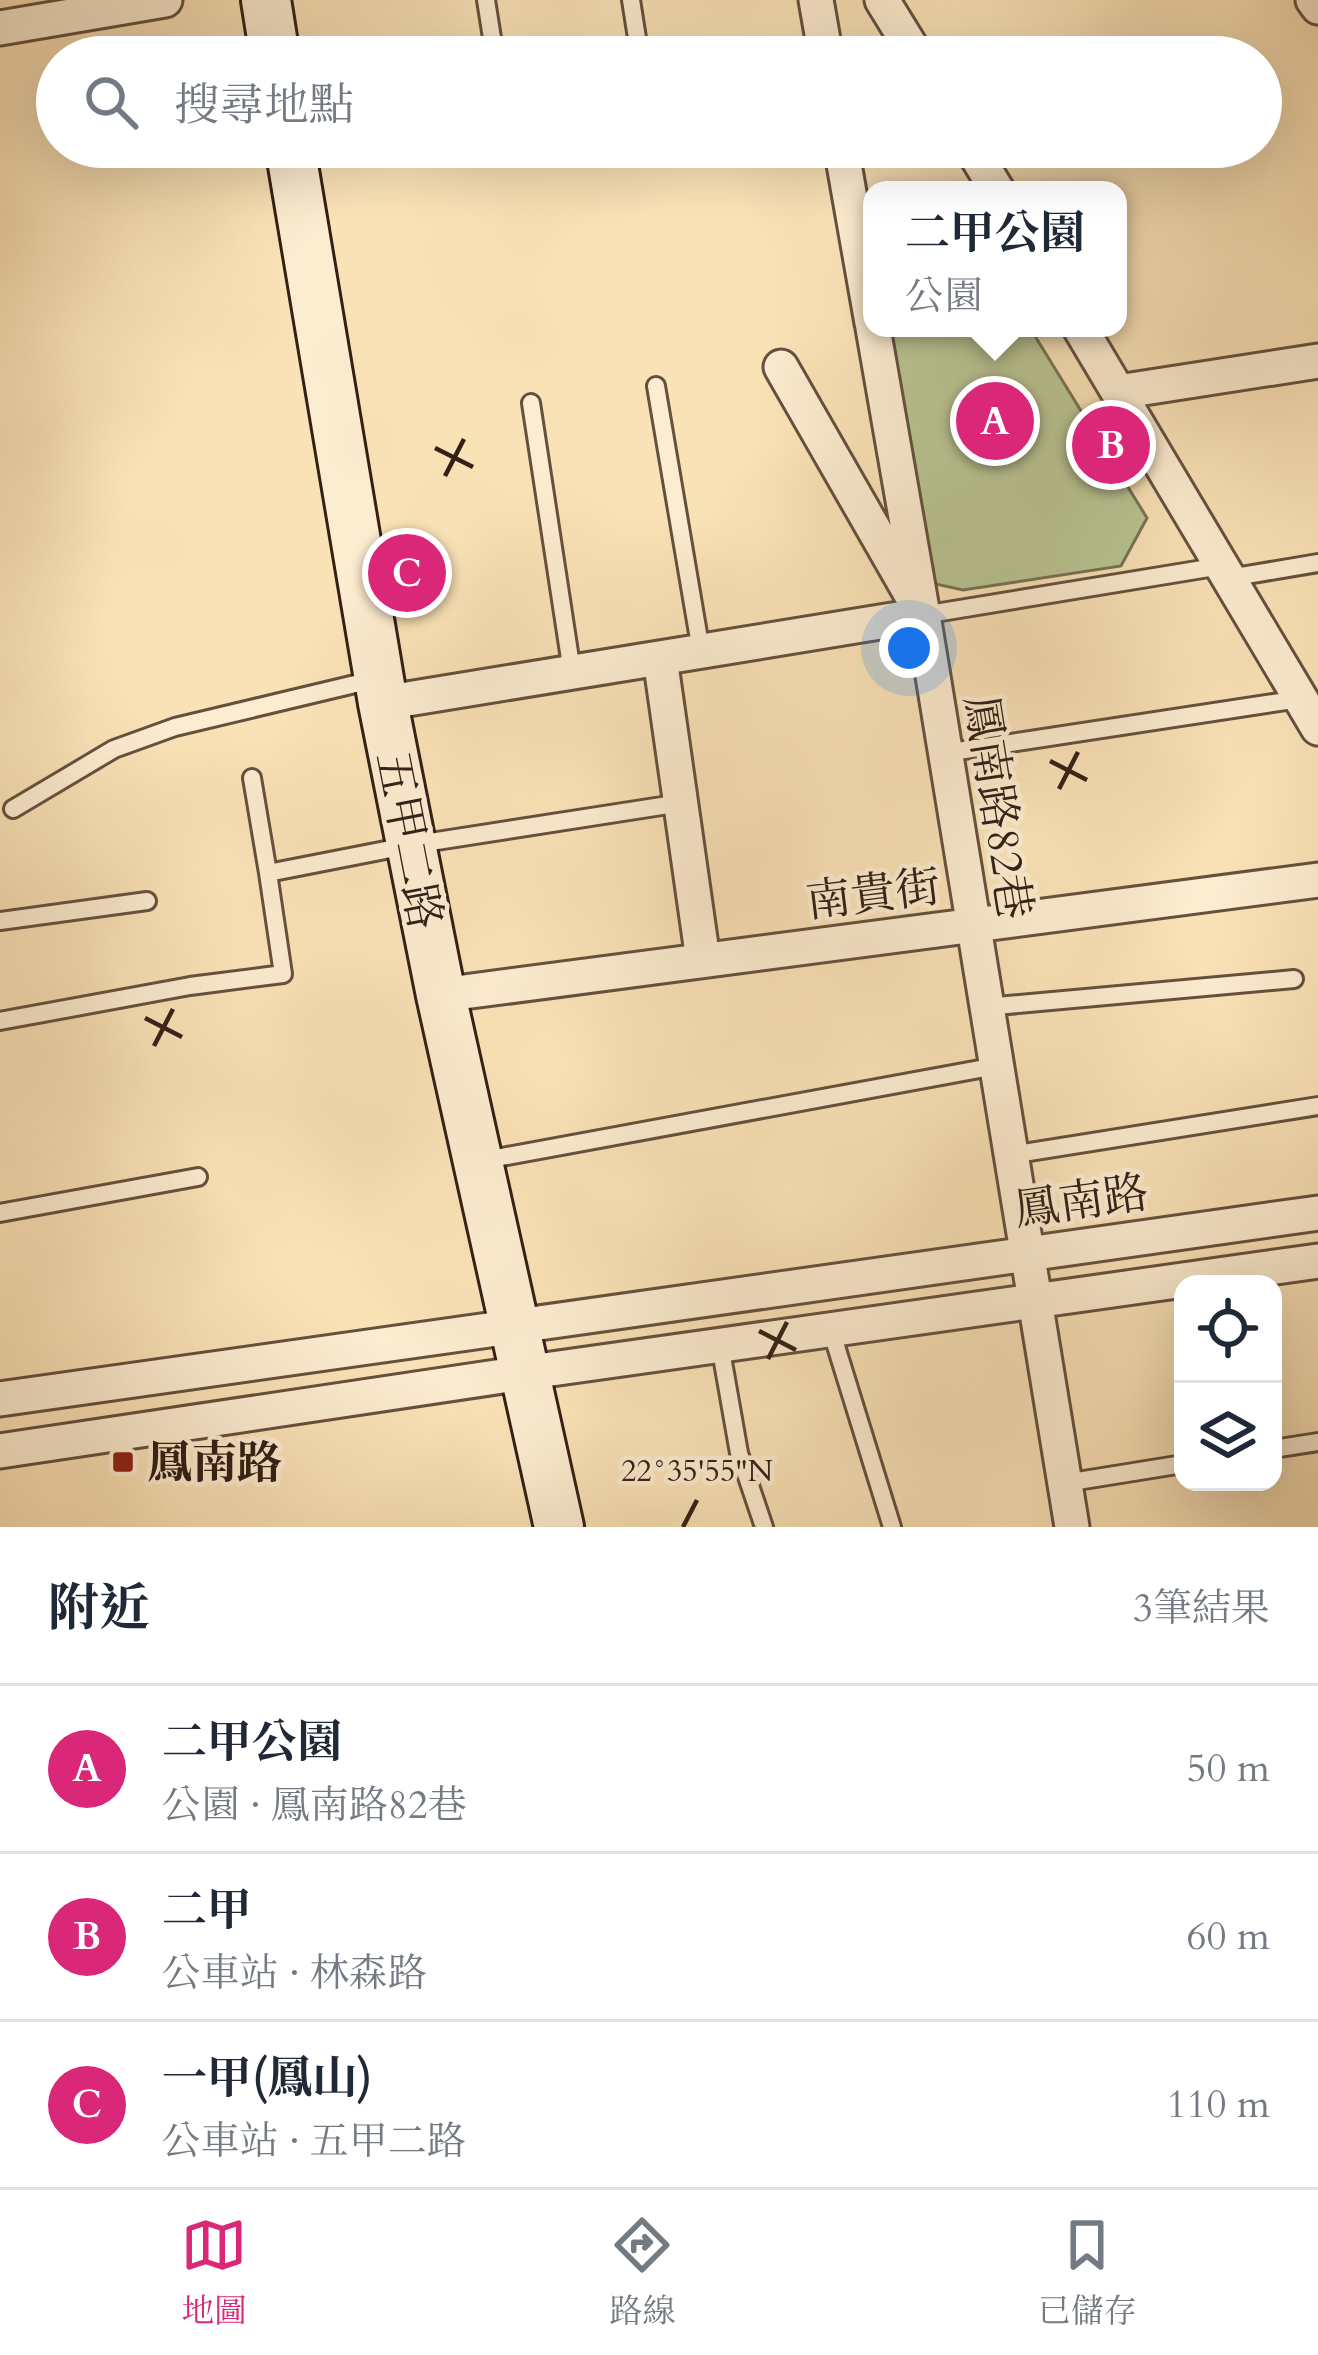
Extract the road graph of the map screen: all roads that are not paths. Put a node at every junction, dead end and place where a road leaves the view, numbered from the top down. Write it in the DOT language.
graph roads {
  1 [pos="165,0"];
  2 [pos="266,0"];
  3 [pos="486,0"];
  4 [pos="631,0"];
  5 [pos="816,0"];
  6 [pos="882,0"];
  7 [pos="0,28"];
  8 [pos="272,36"];
  9 [pos="492,36"];
  10 [pos="637,36"];
  11 [pos="822,36"];
  12 [pos="903,36"];
  13 [pos="294,168"];
  14 [pos="845,168"];
  15 [pos="863,274"];
  16 [pos="874,337"];
  17 [pos="1085,337"];
  18 [pos="1318,361"];
  19 [pos="781,367"];
  20 [pos="656,386"];
  21 [pos="1118,392"];
  22 [pos="531,403"];
  23 [pos="1318,563"];
  24 [pos="1225,572"];
  25 [pos="923,615"];
  26 [pos="701,651"];
  27 [pos="660,658"];
  28 [pos="572,672"];
  29 [pos="381,691"];
  30 [pos="1312,708"];
  31 [pos="945,753"];
  32 [pos="252,778"];
  33 [pos="681,802"];
  34 [pos="14,809"];
  35 [pos="411,845"];
  36 [pos="268,873"];
  37 [pos="1318,880"];
  38 [pos="146,901"];
  39 [pos="0,921"];
  40 [pos="972,925"];
  41 [pos="703,960"];
  42 [pos="1294,979"];
  43 [pos="440,994"];
  44 [pos="986,1007"];
  45 [pos="0,1021"];
  46 [pos="996,1066"];
  47 [pos="1318,1106"];
  48 [pos="1010,1155"];
  49 [pos="478,1162"];
  50 [pos="199,1177"];
  51 [pos="0,1213"];
  52 [pos="1318,1213"];
  53 [pos="1027,1253"];
  54 [pos="1318,1261"];
  55 [pos="1035,1301"];
  56 [pos="516,1325"];
  57 [pos="831,1330"];
  58 [pos="720,1345"];
  59 [pos="524,1373"];
  60 [pos="0,1399"];
  61 [pos="1318,1442"];
  62 [pos="1282,1448"];
  63 [pos="0,1451"];
  64 [pos="1174,1465"];
  65 [pos="1065,1483"];
  66 [pos="559,1527"];
  67 [pos="764,1527"];
  68 [pos="892,1527"];
  69 [pos="1072,1527"];
  1 -- 7 [label="street"];
  2 -- 8 [label="main road"];
  3 -- 9 [label="lane"];
  4 -- 10 [label="lane"];
  5 -- 11 [label="street"];
  6 -- 12 [label="street"];
  13 -- 29 [label="main road, 五甲二路"];
  14 -- 15 [label="street, 鳳南路82巷"];
  16 -- 25 [label="street, 鳳南路82巷"];
  17 -- 21 [label="street"];
  18 -- 21 [label="street"];
  19 -- 25 [label="street"];
  20 -- 26 [label="lane"];
  21 -- 24 [label="street"];
  22 -- 28 [label="lane"];
  23 -- 24 [label="lane"];
  24 -- 25 [label="lane"];
  24 -- 30 [label="street"];
  25 -- 26 [label="street"];
  25 -- 31 [label="street, 鳳南路82巷"];
  26 -- 27 [label="street"];
  27 -- 28 [label="street"];
  27 -- 33 [label="street"];
  28 -- 29 [label="street"];
  29 -- 34 [label="lane"];
  29 -- 35 [label="main road, 五甲二路"];
  30 -- 31 [label="lane"];
  31 -- 40 [label="street, 鳳南路82巷"];
  32 -- 36 [label="lane"];
  33 -- 35 [label="lane"];
  33 -- 41 [label="street"];
  35 -- 36 [label="lane"];
  35 -- 43 [label="main road, 五甲二路"];
  36 -- 45 [label="lane"];
  37 -- 40 [label="street, 南貴街"];
  38 -- 39 [label="lane"];
  40 -- 41 [label="street, 南貴街"];
  40 -- 44 [label="street, 鳳南路82巷"];
  41 -- 43 [label="street, 南貴街"];
  42 -- 44 [label="lane"];
  43 -- 49 [label="main road, 五甲二路"];
  44 -- 46 [label="street, 鳳南路82巷"];
  46 -- 48 [label="street, 鳳南路82巷"];
  46 -- 49 [label="lane"];
  47 -- 48 [label="lane"];
  48 -- 53 [label="street, 鳳南路82巷"];
  49 -- 56 [label="main road, 五甲二路"];
  50 -- 51 [label="lane"];
  52 -- 53 [label="street, 鳳南路"];
  53 -- 55 [label="street, 鳳南路82巷"];
  53 -- 56 [label="street, 鳳南路"];
  54 -- 55 [label="street, 鳳南路"];
  55 -- 57 [label="street, 鳳南路"];
  55 -- 65 [label="street, 鳳南路82巷"];
  56 -- 59 [label="main road, 五甲二路"];
  56 -- 60 [label="street, 鳳南路"];
  57 -- 58 [label="street, 鳳南路"];
  57 -- 68 [label="lane"];
  58 -- 59 [label="street, 鳳南路"];
  58 -- 67 [label="lane"];
  59 -- 63 [label="street, 鳳南路"];
  59 -- 66 [label="main road, 五甲二路"];
  61 -- 62 [label="lane"];
  64 -- 65 [label="lane"];
  65 -- 69 [label="street, 鳳南路82巷"];
}
